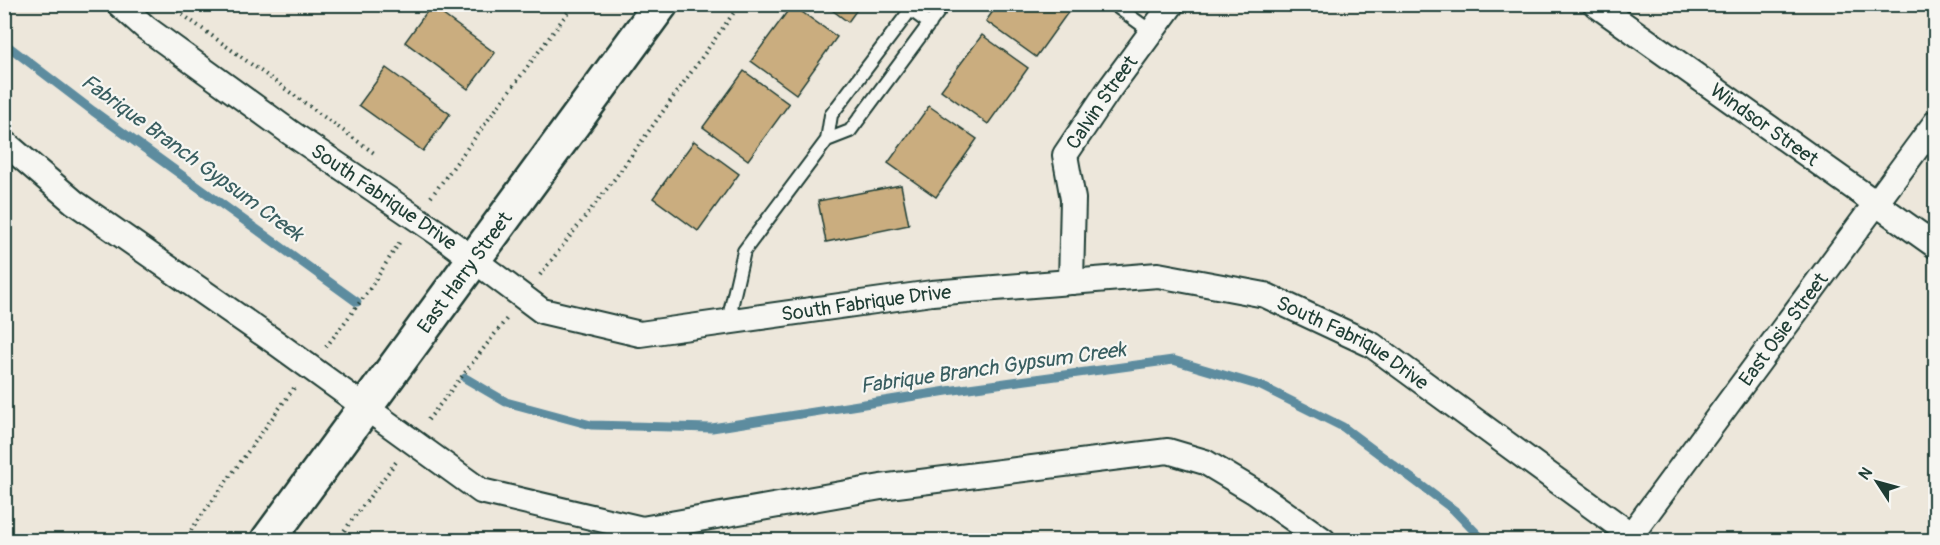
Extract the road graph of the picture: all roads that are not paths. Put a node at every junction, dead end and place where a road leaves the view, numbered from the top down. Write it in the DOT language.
graph roads {
  1 [pos="118,4"];
  2 [pos="661,4"];
  3 [pos="945,4"];
  4 [pos="1113,4"];
  5 [pos="1172,4"];
  6 [pos="1595,4"];
  7 [pos="913,7"];
  8 [pos="930,24"];
  9 [pos="1152,32"];
  10 [pos="1935,122"];
  11 [pos="826,140"];
  12 [pos="4,142"];
  13 [pos="1876,203"];
  14 [pos="1935,246"];
  15 [pos="474,260"];
  16 [pos="1071,282"];
  17 [pos="728,321"];
  18 [pos="365,409"];
  19 [pos="686,531"];
  20 [pos="1635,538"];
  21 [pos="268,540"];
  22 [pos="1323,540"];
  1 -- 15 [label="street, South Fabrique Drive"];
  2 -- 15 [label="main road, East Harry Street"];
  3 -- 8 [label="lane"];
  4 -- 9 [label="lane"];
  5 -- 9 [label="street, Calvin Street"];
  6 -- 13 [label="street, Windsor Street"];
  7 -- 8 [label="lane"];
  7 -- 11 [label="lane"];
  8 -- 11 [label="lane"];
  9 -- 16 [label="street, Calvin Street"];
  10 -- 13 [label="street, East Osie Street"];
  11 -- 17 [label="lane"];
  12 -- 18 [label="street"];
  13 -- 14 [label="street, Windsor Street"];
  13 -- 20 [label="street, East Osie Street"];
  15 -- 17 [label="street, South Fabrique Drive"];
  15 -- 18 [label="main road, East Harry Street"];
  16 -- 17 [label="street, South Fabrique Drive"];
  16 -- 20 [label="street, South Fabrique Drive"];
  18 -- 19 [label="street"];
  18 -- 21 [label="main road, East Harry Street"];
  19 -- 22 [label="street"];
}
